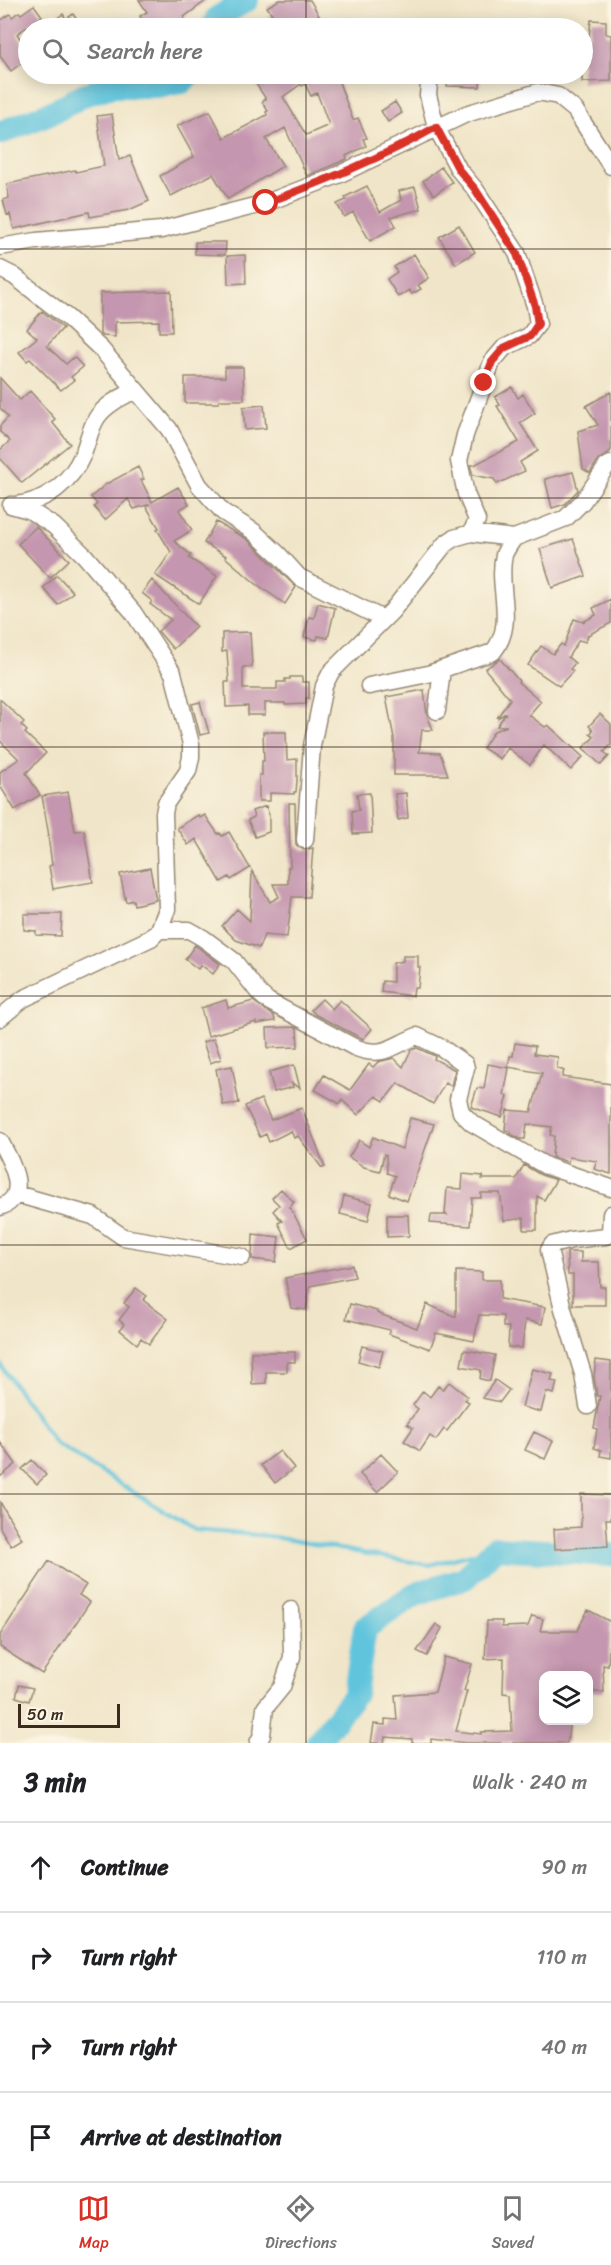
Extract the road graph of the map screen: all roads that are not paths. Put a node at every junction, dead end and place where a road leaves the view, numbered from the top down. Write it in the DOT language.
graph roads {
  1 [pos="429,84"];
  2 [pos="436,127"];
  3 [pos="611,166"];
  4 [pos="0,247"];
  5 [pos="0,269"];
  6 [pos="136,390"];
  7 [pos="611,464"];
  8 [pos="6,505"];
  9 [pos="471,533"];
  10 [pos="514,538"];
  11 [pos="383,619"];
  12 [pos="442,669"];
  13 [pos="369,686"];
  14 [pos="437,711"];
  15 [pos="305,840"];
  16 [pos="159,930"];
  17 [pos="0,1017"];
  18 [pos="0,1141"];
  19 [pos="611,1188"];
  20 [pos="15,1194"];
  21 [pos="0,1207"];
  22 [pos="611,1214"];
  23 [pos="242,1257"];
  24 [pos="588,1406"];
  25 [pos="291,1610"];
  26 [pos="258,1743"];
  1 -- 2 [label="street"];
  2 -- 3 [label="street"];
  2 -- 4 [label="street"];
  2 -- 9 [label="street"];
  5 -- 6 [label="street"];
  6 -- 8 [label="street"];
  6 -- 11 [label="street"];
  7 -- 10 [label="street"];
  8 -- 16 [label="street"];
  9 -- 10 [label="street"];
  9 -- 11 [label="street"];
  10 -- 12 [label="street"];
  11 -- 15 [label="street"];
  12 -- 13 [label="street"];
  12 -- 14 [label="street"];
  16 -- 17 [label="street"];
  16 -- 19 [label="street"];
  18 -- 20 [label="street"];
  20 -- 21 [label="street"];
  20 -- 23 [label="street"];
  22 -- 24 [label="street"];
  25 -- 26 [label="street"];
}
